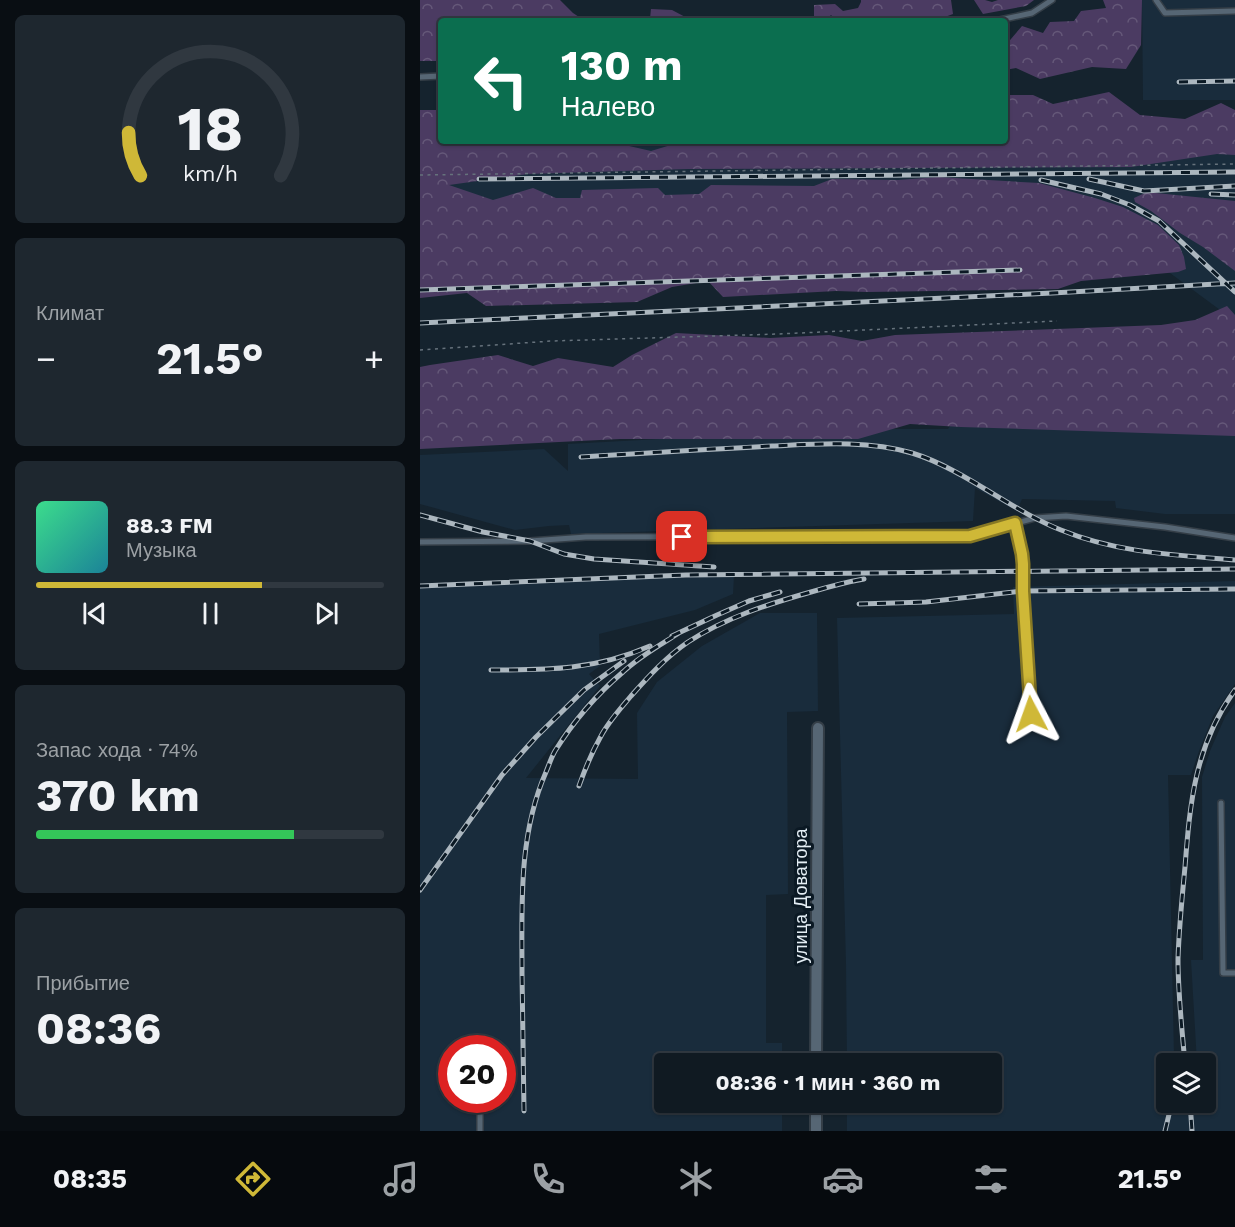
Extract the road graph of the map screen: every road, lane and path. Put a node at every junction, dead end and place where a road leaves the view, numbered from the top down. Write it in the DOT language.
graph roads {
  1 [pos="1052,0"];
  2 [pos="1156,0"];
  3 [pos="1235,11"];
  4 [pos="1008,18"];
  5 [pos="438,76"];
  6 [pos="420,77"];
  7 [pos="1235,164"];
  8 [pos="420,175"];
  9 [pos="1057,321"];
  10 [pos="420,350"];
  11 [pos="1015,523"];
  12 [pos="1235,538"];
  13 [pos="420,542"];
  14 [pos="1031,714"];
  15 [pos="818,728"];
  16 [pos="1221,803"];
  17 [pos="1235,973"];
  18 [pos="816,1053"];
  19 [pos="480,1113"];
  20 [pos="816,1113"];
  21 [pos="480,1131"];
  22 [pos="816,1131"];
  1 -- 4 [label="lane"];
  2 -- 3 [label="lane"];
  5 -- 6 [label="lane"];
  7 -- 8 [label="path"];
  9 -- 10 [label="path"];
  11 -- 12 [label="lane"];
  11 -- 13 [label="lane"];
  11 -- 14 [label="lane"];
  15 -- 18 [label="street, улица Доватора"];
  16 -- 17 [label="lane"];
  19 -- 21 [label="lane"];
  20 -- 22 [label="street"];
}
